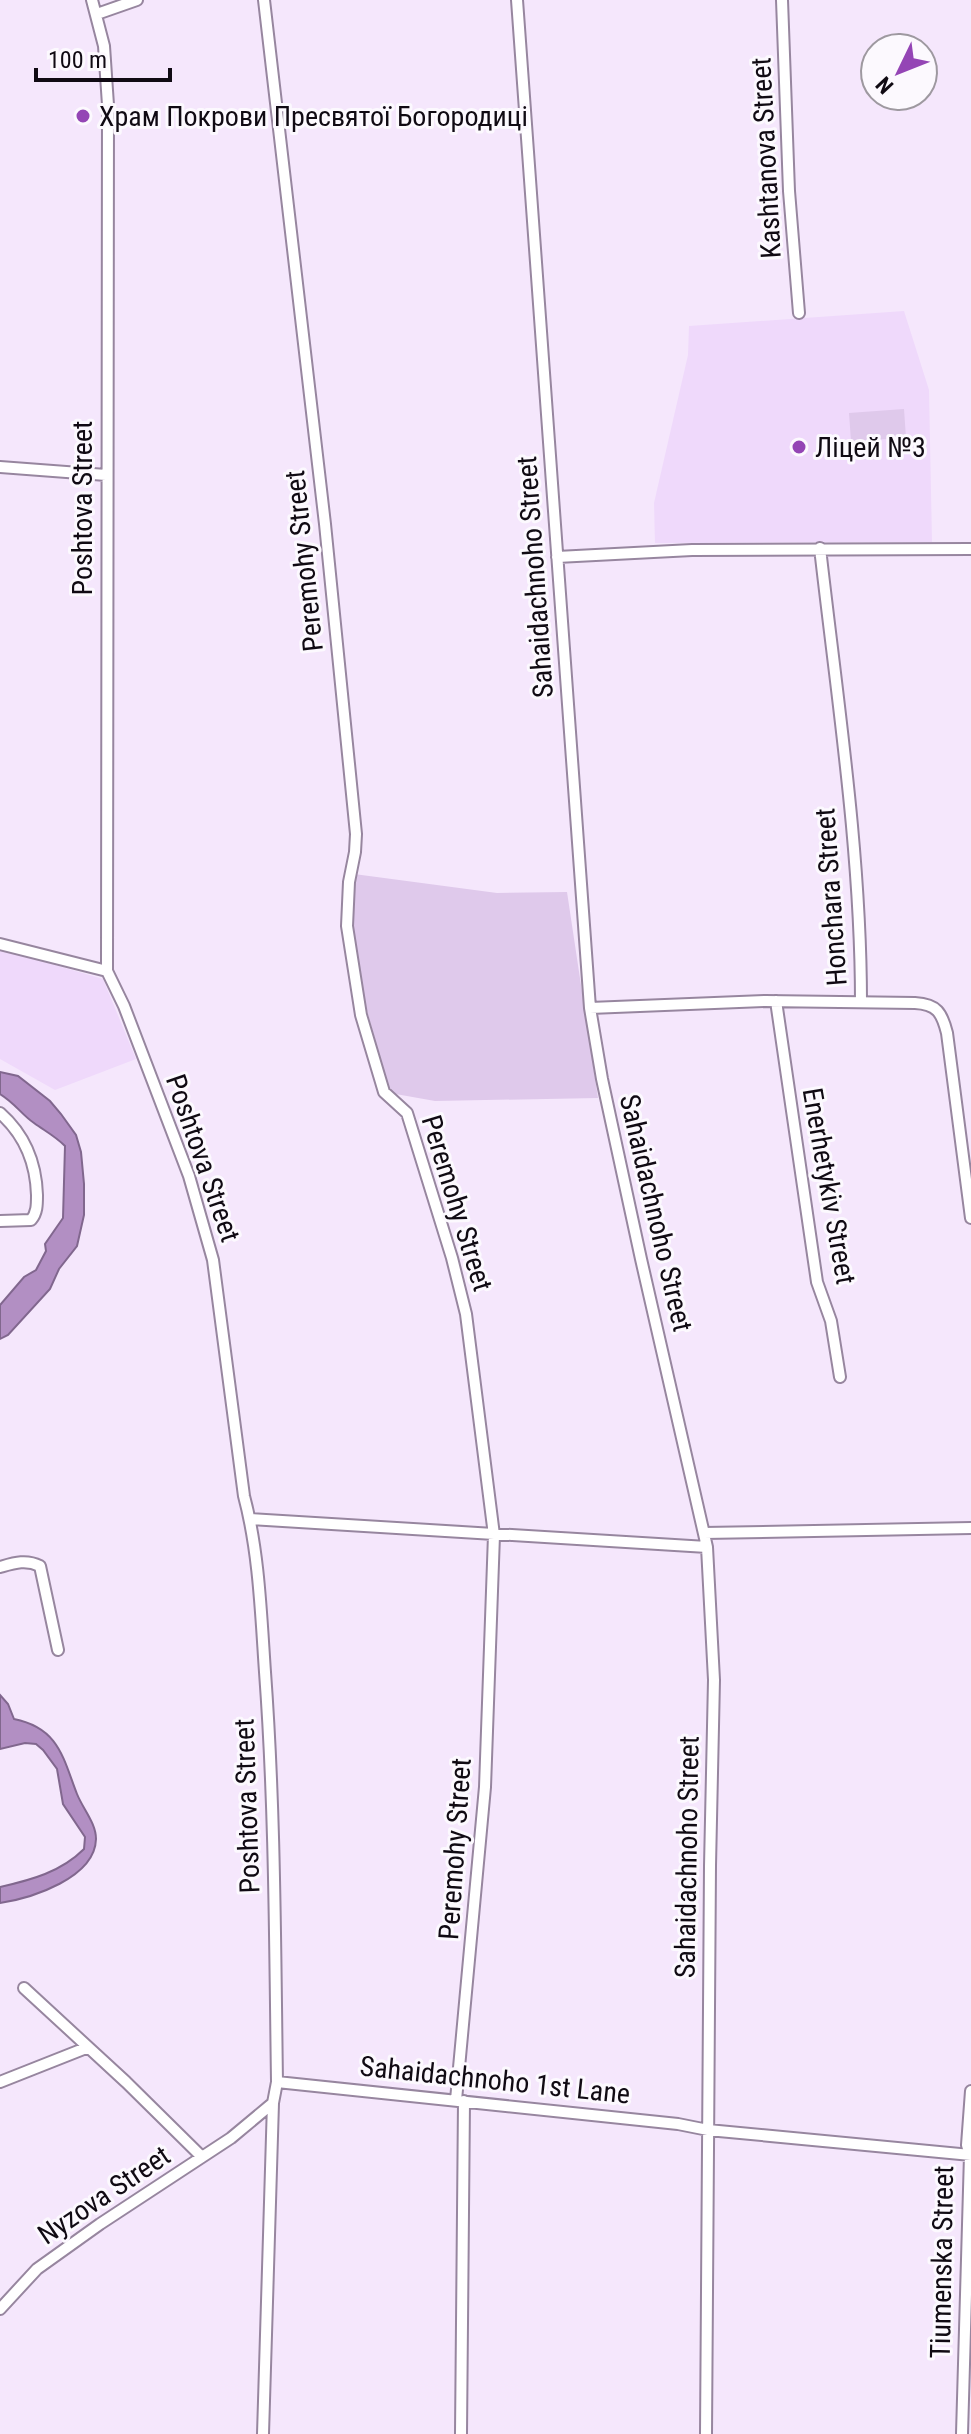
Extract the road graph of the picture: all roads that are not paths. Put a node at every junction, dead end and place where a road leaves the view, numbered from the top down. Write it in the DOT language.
graph roads {
  1 [pos="92,0"];
  2 [pos="137,0"];
  3 [pos="264,0"];
  4 [pos="517,0"];
  5 [pos="782,0"];
  6 [pos="97,14"];
  7 [pos="799,313"];
  8 [pos="0,467"];
  9 [pos="106,475"];
  10 [pos="820,548"];
  11 [pos="971,549"];
  12 [pos="557,557"];
  13 [pos="0,944"];
  14 [pos="107,971"];
  15 [pos="776,1001"];
  16 [pos="861,1002"];
  17 [pos="590,1008"];
  18 [pos="0,1113"];
  19 [pos="971,1218"];
  20 [pos="0,1221"];
  21 [pos="840,1377"];
  22 [pos="250,1519"];
  23 [pos="971,1528"];
  24 [pos="704,1533"];
  25 [pos="494,1535"];
  26 [pos="707,1547"];
  27 [pos="0,1567"];
  28 [pos="58,1650"];
  29 [pos="24,1988"];
  30 [pos="86,2048"];
  31 [pos="0,2082"];
  32 [pos="277,2082"];
  33 [pos="971,2091"];
  34 [pos="460,2100"];
  35 [pos="273,2103"];
  36 [pos="708,2130"];
  37 [pos="970,2155"];
  38 [pos="202,2157"];
  39 [pos="0,2309"];
  40 [pos="263,2434"];
  41 [pos="461,2434"];
  42 [pos="706,2434"];
  43 [pos="962,2434"];
  1 -- 6 [label="street, Poshtova Street"];
  2 -- 6 [label="street"];
  3 -- 25 [label="street, Peremohy Street"];
  4 -- 12 [label="street, Sahaidachnoho Street"];
  5 -- 7 [label="street, Kashtanova Street"];
  6 -- 9 [label="street, Poshtova Street"];
  8 -- 9 [label="street"];
  9 -- 14 [label="street, Poshtova Street"];
  10 -- 11 [label="street"];
  10 -- 12 [label="street"];
  10 -- 16 [label="street, Honchara Street"];
  12 -- 17 [label="street, Sahaidachnoho Street"];
  13 -- 14 [label="street"];
  14 -- 22 [label="street, Poshtova Street"];
  15 -- 16 [label="street"];
  15 -- 17 [label="street"];
  15 -- 21 [label="street, Enerhetykiv Street"];
  16 -- 19 [label="street, Honchara Street"];
  17 -- 24 [label="street, Sahaidachnoho Street"];
  18 -- 20 [label="street"];
  22 -- 25 [label="street"];
  22 -- 32 [label="street, Poshtova Street"];
  23 -- 24 [label="street"];
  24 -- 26 [label="street, Sahaidachnoho Street"];
  25 -- 26 [label="street"];
  25 -- 34 [label="street, Peremohy Street"];
  26 -- 36 [label="street, Sahaidachnoho Street"];
  27 -- 28 [label="street"];
  29 -- 30 [label="street, Nyzova Street"];
  30 -- 31 [label="street"];
  30 -- 38 [label="street, Nyzova Street"];
  32 -- 34 [label="street, Sahaidachnoho 1st Lane"];
  32 -- 35 [label="street, Poshtova Street"];
  33 -- 37 [label="street, Tiumenska Street"];
  34 -- 36 [label="street, Sahaidachnoho 1st Lane"];
  34 -- 41 [label="street, Peremohy Street"];
  35 -- 38 [label="street, Nyzova Street"];
  35 -- 40 [label="street, Poshtova Street"];
  36 -- 37 [label="street, Sahaidachnoho 1st Lane"];
  36 -- 42 [label="street, Sahaidachnoho Street"];
  37 -- 43 [label="street, Tiumenska Street"];
  38 -- 39 [label="street, Nyzova Street"];
}
